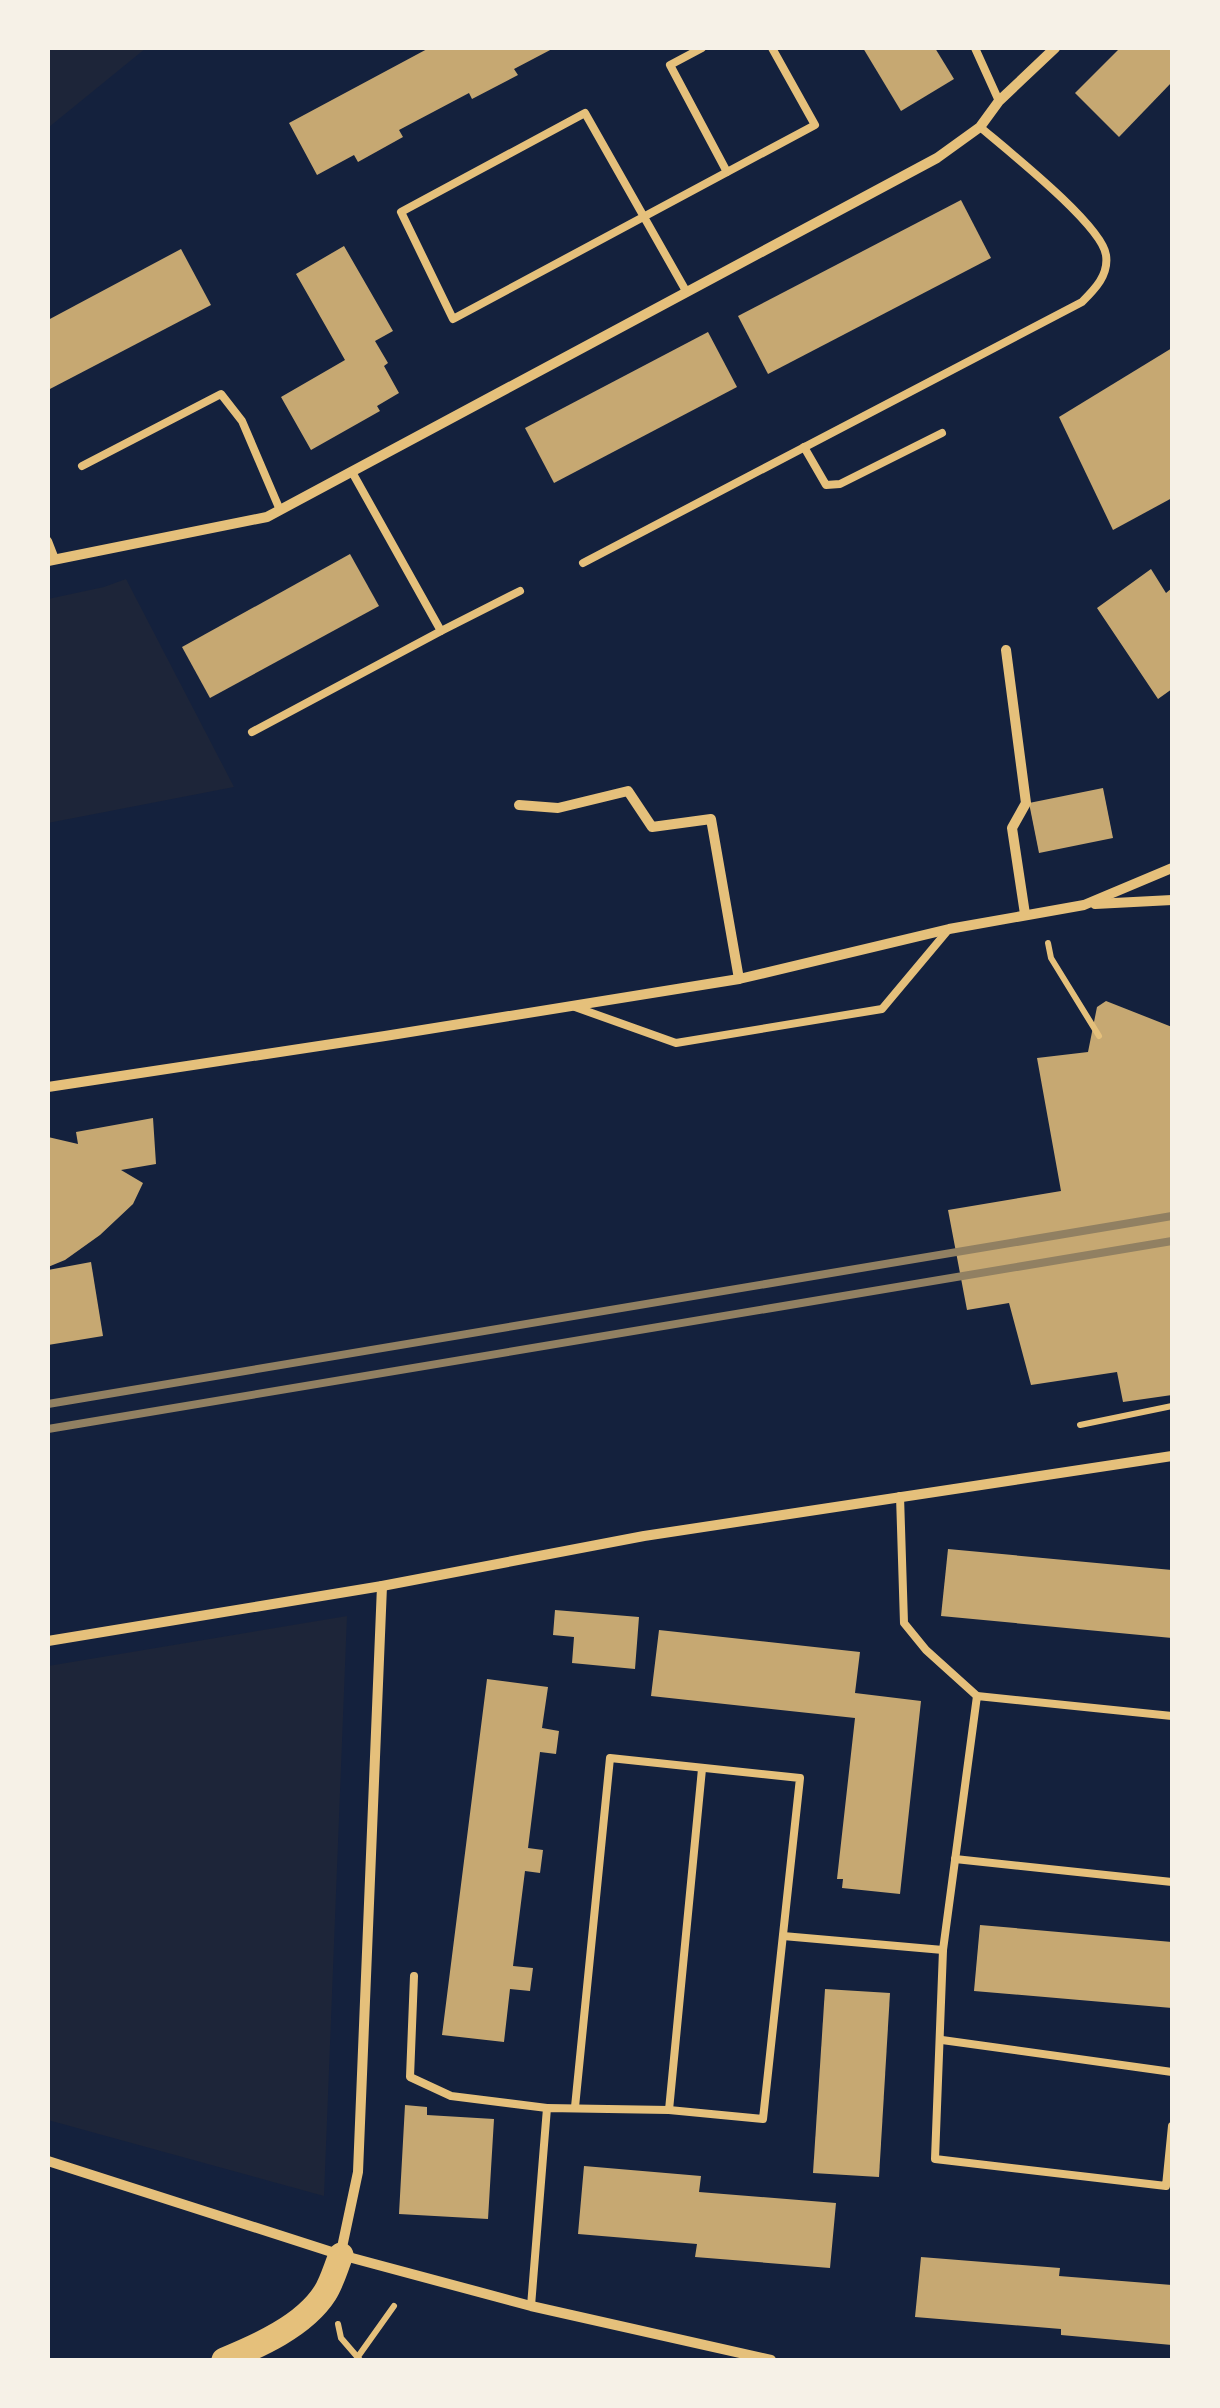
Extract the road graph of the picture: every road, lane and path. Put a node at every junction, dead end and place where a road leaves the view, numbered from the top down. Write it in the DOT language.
graph roads {
  1 [pos="702,48"];
  2 [pos="772,48"];
  3 [pos="975,48"];
  4 [pos="1055,48"];
  5 [pos="999,101"];
  6 [pos="980,127"];
  7 [pos="727,172"];
  8 [pos="644,217"];
  9 [pos="686,292"];
  10 [pos="942,433"];
  11 [pos="804,447"];
  12 [pos="82,466"];
  13 [pos="352,472"];
  14 [pos="280,510"];
  15 [pos="48,540"];
  16 [pos="51,560"];
  17 [pos="583,562"];
  18 [pos="520,591"];
  19 [pos="441,632"];
  20 [pos="1006,650"];
  21 [pos="252,732"];
  22 [pos="520,805"];
  23 [pos="1172,868"];
  24 [pos="1172,900"];
  25 [pos="1084,905"];
  26 [pos="1025,914"];
  27 [pos="949,930"];
  28 [pos="1048,943"];
  29 [pos="739,978"];
  30 [pos="571,1006"];
  31 [pos="1099,1036"];
  32 [pos="48,1086"];
  33 [pos="1172,1406"];
  34 [pos="1080,1425"];
  35 [pos="1172,1456"];
  36 [pos="900,1496"];
  37 [pos="382,1586"];
  38 [pos="48,1641"];
  39 [pos="977,1696"];
  40 [pos="1172,1716"];
  41 [pos="702,1769"];
  42 [pos="955,1859"];
  43 [pos="1172,1882"];
  44 [pos="783,1936"];
  45 [pos="944,1950"];
  46 [pos="414,1976"];
  47 [pos="942,2040"];
  48 [pos="1172,2072"];
  49 [pos="575,2107"];
  50 [pos="548,2108"];
  51 [pos="668,2110"];
  52 [pos="1172,2126"];
  53 [pos="48,2161"];
  54 [pos="341,2255"];
  55 [pos="394,2306"];
  56 [pos="530,2306"];
  57 [pos="357,2358"];
  58 [pos="224,2360"];
  59 [pos="771,2360"];
  1 -- 7 [label="lane"];
  2 -- 7 [label="lane"];
  3 -- 5 [label="lane"];
  4 -- 5 [label="street"];
  5 -- 6 [label="street"];
  6 -- 9 [label="street"];
  6 -- 11 [label="lane"];
  7 -- 8 [label="lane"];
  8 -- 8 [label="lane"];
  8 -- 9 [label="lane"];
  9 -- 13 [label="street"];
  10 -- 11 [label="lane"];
  11 -- 17 [label="lane"];
  12 -- 14 [label="lane"];
  13 -- 14 [label="street"];
  13 -- 19 [label="lane"];
  14 -- 16 [label="street"];
  15 -- 16 [label="lane"];
  18 -- 19 [label="lane"];
  19 -- 21 [label="lane"];
  20 -- 26 [label="street"];
  22 -- 29 [label="street"];
  23 -- 25 [label="street"];
  24 -- 25 [label="street"];
  25 -- 26 [label="street"];
  26 -- 27 [label="street"];
  27 -- 29 [label="street"];
  27 -- 30 [label="lane"];
  28 -- 31 [label="path"];
  29 -- 30 [label="street"];
  30 -- 32 [label="street"];
  33 -- 34 [label="path"];
  35 -- 36 [label="street"];
  36 -- 37 [label="street"];
  36 -- 39 [label="lane"];
  37 -- 38 [label="street"];
  37 -- 54 [label="street"];
  39 -- 40 [label="lane"];
  39 -- 42 [label="lane"];
  41 -- 44 [label="lane"];
  41 -- 49 [label="lane"];
  41 -- 51 [label="lane"];
  42 -- 43 [label="lane"];
  42 -- 45 [label="lane"];
  44 -- 45 [label="lane"];
  44 -- 51 [label="lane"];
  45 -- 47 [label="lane"];
  46 -- 50 [label="lane"];
  47 -- 48 [label="lane"];
  47 -- 52 [label="lane"];
  49 -- 50 [label="lane"];
  49 -- 51 [label="lane"];
  50 -- 56 [label="lane"];
  53 -- 54 [label="street"];
  54 -- 56 [label="street"];
  54 -- 58 [label="main road"];
  55 -- 57 [label="path"];
  56 -- 59 [label="street"];
}
